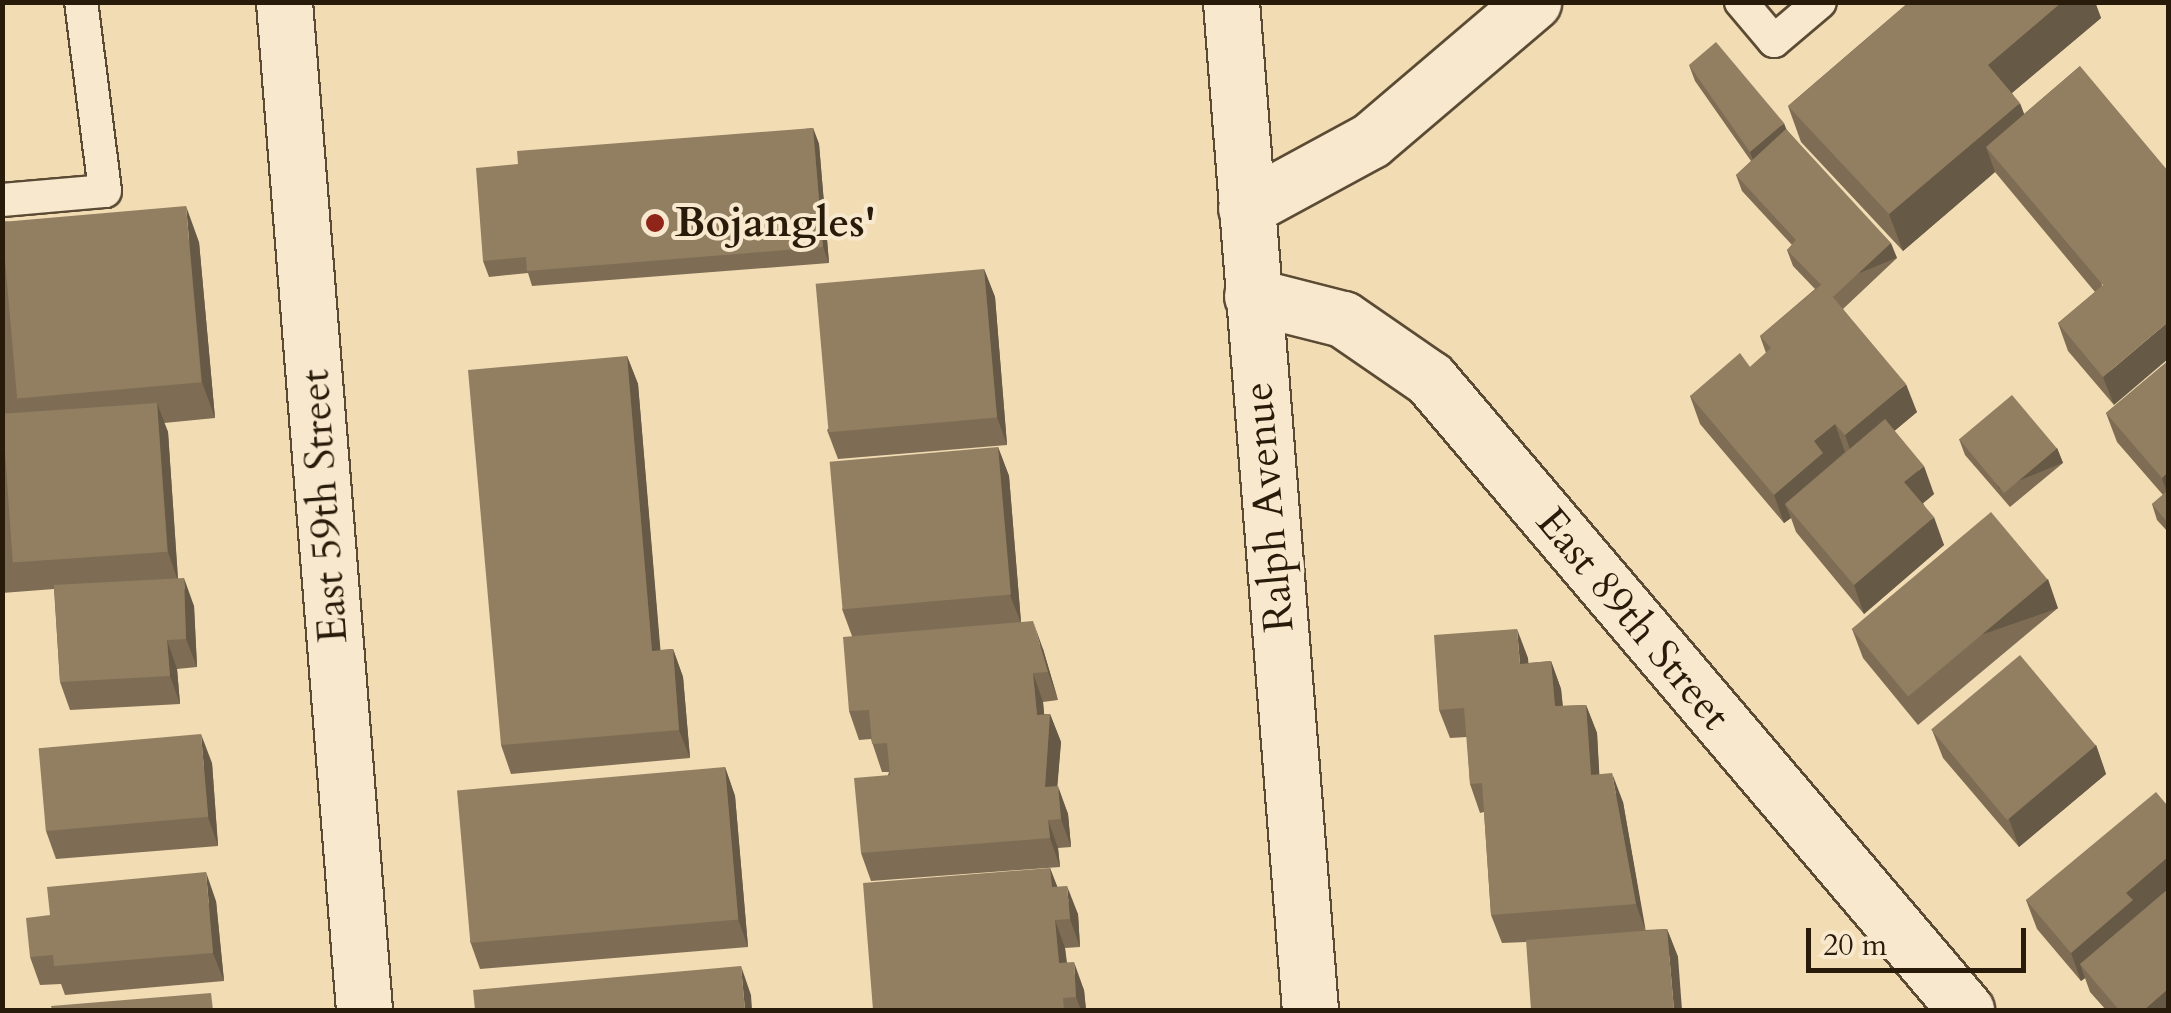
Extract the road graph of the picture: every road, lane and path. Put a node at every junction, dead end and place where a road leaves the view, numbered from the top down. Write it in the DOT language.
graph roads {
  1 [pos="81,2"];
  2 [pos="284,2"];
  3 [pos="1230,2"];
  4 [pos="1533,2"];
  5 [pos="1741,2"];
  6 [pos="1820,2"];
  7 [pos="104,191"];
  8 [pos="2,200"];
  9 [pos="1246,208"];
  10 [pos="123,219"];
  11 [pos="1252,296"];
  12 [pos="364,1010"];
  13 [pos="1310,1010"];
  14 [pos="1966,1010"];
  1 -- 7 [label="lane"];
  2 -- 12 [label="street, East 59th Street"];
  3 -- 9 [label="street, Ralph Avenue"];
  4 -- 9 [label="street"];
  5 -- 6 [label="lane"];
  7 -- 8 [label="lane"];
  7 -- 10 [label="lane"];
  9 -- 11 [label="street, Ralph Avenue"];
  11 -- 13 [label="street, Ralph Avenue"];
  11 -- 14 [label="street, East 89th Street"];
}
